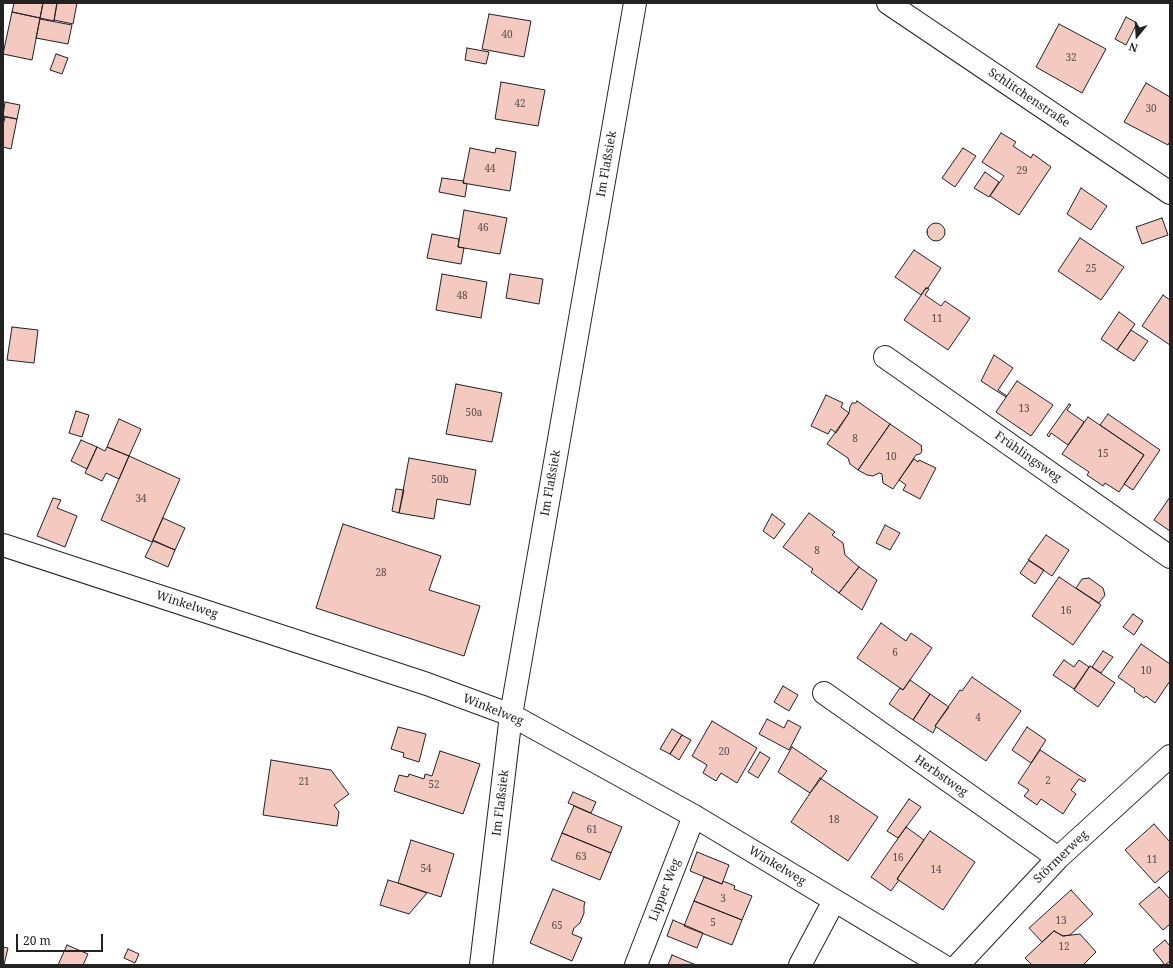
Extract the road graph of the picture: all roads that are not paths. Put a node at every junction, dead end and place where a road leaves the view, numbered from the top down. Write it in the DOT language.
graph roads {
  1 [pos="635,3"];
  2 [pos="899,6"];
  3 [pos="1170,193"];
  4 [pos="885,357"];
  5 [pos="3,545"];
  6 [pos="1170,557"];
  7 [pos="824,693"];
  8 [pos="511,715"];
  9 [pos="1170,756"];
  10 [pos="694,816"];
  11 [pos="1058,858"];
  12 [pos="834,901"];
  13 [pos="481,965"];
  14 [pos="636,965"];
  15 [pos="800,965"];
  16 [pos="942,965"];
  17 [pos="958,965"];
  1 -- 8 [label="street, Im Flaßsiek"];
  2 -- 3 [label="street, Schlitchenstraße"];
  4 -- 6 [label="street, Frühlingsweg"];
  5 -- 8 [label="street, Winkelweg"];
  7 -- 11 [label="street, Herbstweg"];
  8 -- 10 [label="street, Winkelweg"];
  8 -- 13 [label="street, Im Flaßsiek"];
  9 -- 11 [label="street, Störmerweg"];
  10 -- 12 [label="street, Winkelweg"];
  10 -- 14 [label="street, Lipper Weg"];
  11 -- 17 [label="street, Störmerweg"];
  12 -- 15 [label="street"];
  12 -- 16 [label="street, Winkelweg"];
}
